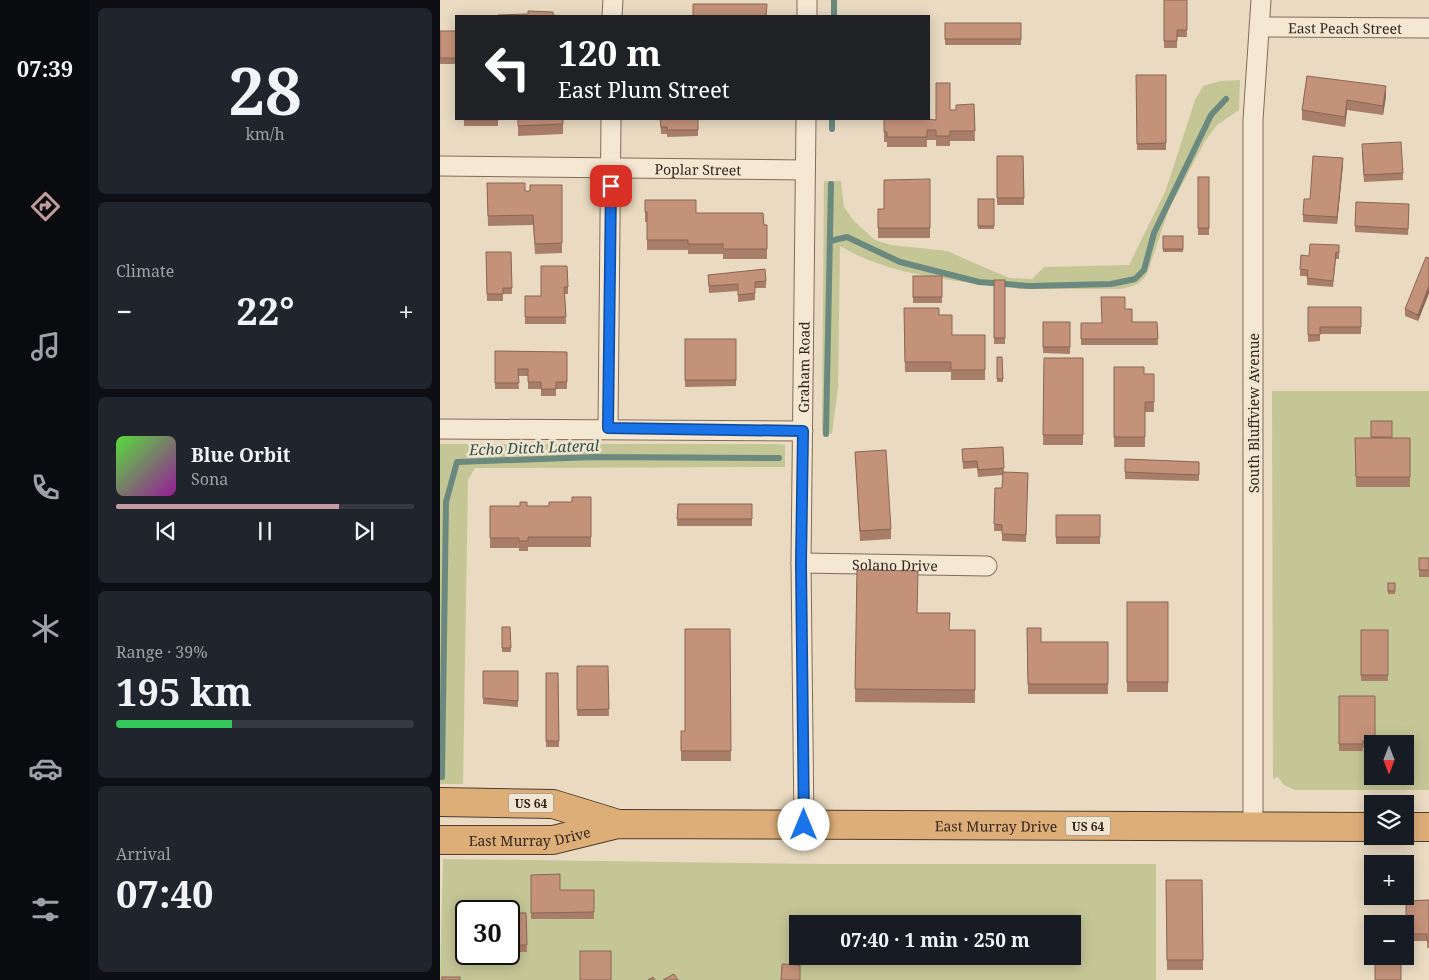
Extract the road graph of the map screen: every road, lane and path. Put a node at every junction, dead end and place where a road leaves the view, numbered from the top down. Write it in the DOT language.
graph roads {
  1 [pos="613,0"];
  2 [pos="808,0"];
  3 [pos="1261,0"];
  4 [pos="612,15"];
  5 [pos="807,15"];
  6 [pos="1260,26"];
  7 [pos="1429,28"];
  8 [pos="612,120"];
  9 [pos="806,120"];
  10 [pos="440,166"];
  11 [pos="611,168"];
  12 [pos="805,170"];
  13 [pos="608,428"];
  14 [pos="440,429"];
  15 [pos="803,431"];
  16 [pos="801,563"];
  17 [pos="987,566"];
  18 [pos="440,802"];
  19 [pos="618,824"];
  20 [pos="804,825"];
  21 [pos="1253,826"];
  22 [pos="1364,826"];
  23 [pos="1414,826"];
  24 [pos="1429,827"];
  25 [pos="440,840"];
  1 -- 4 [label="street"];
  2 -- 5 [label="street"];
  3 -- 6 [label="street, South Bluffview Avenue"];
  6 -- 7 [label="street, East Peach Street"];
  6 -- 21 [label="street, South Bluffview Avenue"];
  8 -- 11 [label="street"];
  9 -- 12 [label="street, Graham Road"];
  10 -- 11 [label="street, Poplar Street"];
  11 -- 12 [label="street, Poplar Street"];
  11 -- 13 [label="street"];
  12 -- 15 [label="street, Graham Road"];
  13 -- 14 [label="street"];
  13 -- 15 [label="street"];
  15 -- 16 [label="street, Graham Road"];
  16 -- 17 [label="street, Solano Drive"];
  16 -- 20 [label="street, Graham Road"];
  18 -- 19 [label="highway, East Murray Drive / US 64"];
  19 -- 20 [label="highway, East Murray Drive / US 64"];
  19 -- 25 [label="highway, East Murray Drive / US 64"];
  20 -- 21 [label="highway, East Murray Drive / US 64"];
  21 -- 22 [label="highway, East Murray Drive / US 64"];
  23 -- 24 [label="highway"];
}
